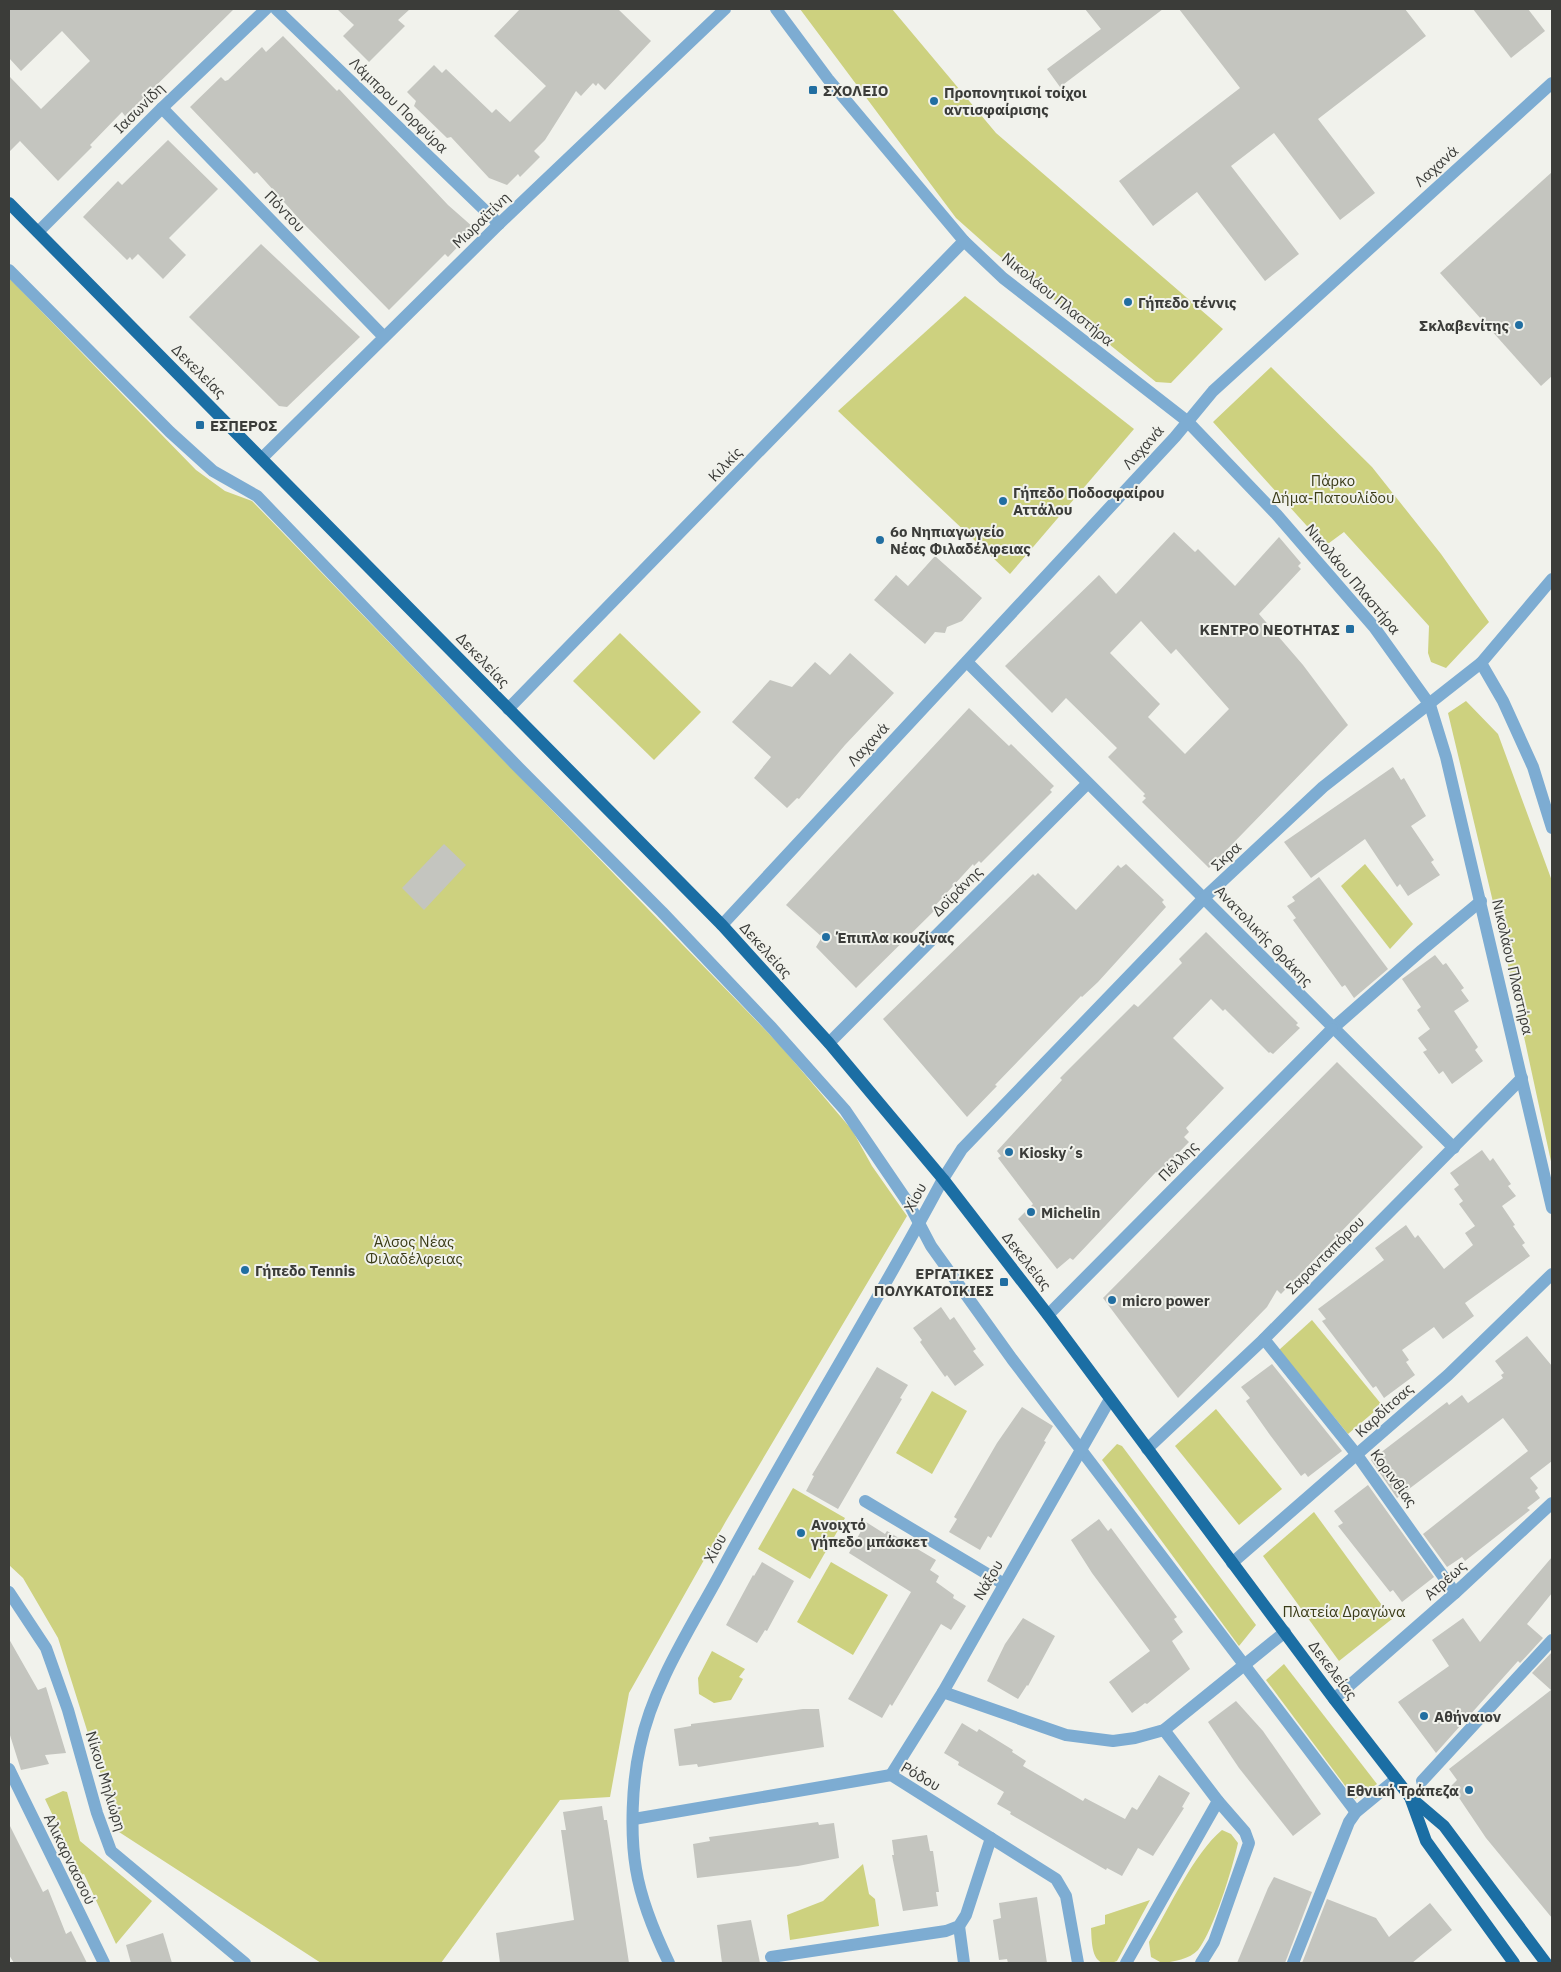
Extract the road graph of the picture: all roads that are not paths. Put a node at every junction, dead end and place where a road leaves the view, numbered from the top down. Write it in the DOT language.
graph roads {
  1 [pos="266,9"];
  2 [pos="276,9"];
  3 [pos="725,9"];
  4 [pos="776,9"];
  5 [pos="1552,83"];
  6 [pos="162,108"];
  7 [pos="9,203"];
  8 [pos="499,224"];
  9 [pos="38,232"];
  10 [pos="964,241"];
  11 [pos="9,270"];
  12 [pos="384,337"];
  13 [pos="1187,421"];
  14 [pos="262,458"];
  15 [pos="1552,579"];
  16 [pos="967,662"];
  17 [pos="1481,662"];
  18 [pos="1430,704"];
  19 [pos="508,709"];
  20 [pos="1087,784"];
  21 [pos="1552,828"];
  22 [pos="1204,898"];
  23 [pos="1481,901"];
  24 [pos="722,925"];
  25 [pos="1332,1029"];
  26 [pos="829,1043"];
  27 [pos="1522,1078"];
  28 [pos="1454,1148"];
  29 [pos="943,1179"];
  30 [pos="1552,1208"];
  31 [pos="919,1223"];
  32 [pos="1552,1274"];
  33 [pos="1048,1315"];
  34 [pos="1264,1339"];
  35 [pos="1110,1399"];
  36 [pos="1147,1449"];
  37 [pos="1081,1450"];
  38 [pos="1357,1455"];
  39 [pos="865,1500"];
  40 [pos="1552,1504"];
  41 [pos="1232,1564"];
  42 [pos="1004,1584"];
  43 [pos="9,1592"];
  44 [pos="1455,1593"];
  45 [pos="1285,1632"];
  46 [pos="1552,1640"];
  47 [pos="1242,1665"];
  48 [pos="943,1692"];
  49 [pos="1334,1699"];
  50 [pos="1164,1730"];
  51 [pos="9,1770"];
  52 [pos="890,1775"];
  53 [pos="1396,1779"];
  54 [pos="1422,1782"];
  55 [pos="1410,1797"];
  56 [pos="1218,1801"];
  57 [pos="1356,1812"];
  58 [pos="634,1819"];
  59 [pos="991,1838"];
  60 [pos="959,1926"];
  61 [pos="771,1957"];
  62 [pos="104,1963"];
  63 [pos="245,1963"];
  64 [pos="669,1963"];
  65 [pos="964,1963"];
  66 [pos="1078,1963"];
  67 [pos="1126,1963"];
  68 [pos="1201,1963"];
  69 [pos="1293,1963"];
  70 [pos="1514,1963"];
  71 [pos="1546,1963"];
  1 -- 6 [label="street, Ιασωνίδη"];
  2 -- 8 [label="street, Λάμπρου Πορφύρα"];
  3 -- 8 [label="street, Μωραϊτίνη"];
  4 -- 10 [label="street, Νικολάου Πλαστήρα"];
  5 -- 13 [label="street, Λαχανά"];
  6 -- 9 [label="street, Ιασωνίδη"];
  6 -- 12 [label="street, Πόντου"];
  7 -- 9 [label="main road, Δεκελείας"];
  8 -- 12 [label="street, Μωραϊτίνη"];
  9 -- 14 [label="main road, Δεκελείας"];
  10 -- 13 [label="street, Νικολάου Πλαστήρα"];
  10 -- 19 [label="street, Κιλκίς"];
  11 -- 31 [label="street"];
  12 -- 14 [label="street, Μωραϊτίνη"];
  13 -- 16 [label="street, Λαχανά"];
  13 -- 18 [label="street, Νικολάου Πλαστήρα"];
  14 -- 19 [label="main road, Δεκελείας"];
  15 -- 17 [label="street, Σκρα"];
  16 -- 20 [label="street, Ανατολικής Θράκης"];
  16 -- 24 [label="street, Λαχανά"];
  17 -- 18 [label="street, Σκρα"];
  17 -- 21 [label="street"];
  18 -- 22 [label="street, Σκρα"];
  18 -- 23 [label="street, Νικολάου Πλαστήρα"];
  19 -- 24 [label="main road, Δεκελείας"];
  20 -- 22 [label="street, Ανατολικής Θράκης"];
  20 -- 26 [label="street, Δοϊράνης"];
  22 -- 25 [label="street, Ανατολικής Θράκης"];
  22 -- 29 [label="street, Σκρα"];
  23 -- 25 [label="street, Πέλλης"];
  23 -- 27 [label="street, Νικολάου Πλαστήρα"];
  24 -- 26 [label="main road, Δεκελείας"];
  25 -- 28 [label="street, Ανατολικής Θράκης"];
  25 -- 33 [label="street, Πέλλης"];
  26 -- 29 [label="main road, Δεκελείας"];
  27 -- 28 [label="street, Σαρανταπόρου"];
  27 -- 30 [label="street, Νικολάου Πλαστήρα"];
  28 -- 34 [label="street, Σαρανταπόρου"];
  29 -- 31 [label="street, Χίου"];
  29 -- 33 [label="main road, Δεκελείας"];
  31 -- 37 [label="street"];
  31 -- 58 [label="street, Χίου"];
  32 -- 38 [label="street, Καρδίτσας"];
  33 -- 35 [label="main road, Δεκελείας"];
  34 -- 36 [label="street, Σαρανταπόρου"];
  34 -- 38 [label="street, Κορινθίας"];
  35 -- 36 [label="main road, Δεκελείας"];
  35 -- 37 [label="street, Νάξου"];
  36 -- 41 [label="main road, Δεκελείας"];
  37 -- 42 [label="street, Νάξου"];
  37 -- 47 [label="street"];
  38 -- 41 [label="street, Καρδίτσας"];
  38 -- 44 [label="street, Κορινθίας"];
  39 -- 42 [label="street"];
  40 -- 44 [label="street, Ατρέως"];
  41 -- 45 [label="main road, Δεκελείας"];
  42 -- 48 [label="street, Νάξου"];
  43 -- 63 [label="street, Νίκου Μηλιώρη"];
  44 -- 49 [label="street, Ατρέως"];
  45 -- 47 [label="street"];
  45 -- 49 [label="main road, Δεκελείας"];
  46 -- 54 [label="street"];
  47 -- 50 [label="street"];
  47 -- 57 [label="street"];
  48 -- 50 [label="street"];
  48 -- 52 [label="street, Νάξου"];
  49 -- 53 [label="main road, Δεκελείας"];
  50 -- 56 [label="street"];
  51 -- 62 [label="street, Αλικαρνασσού"];
  52 -- 58 [label="street, Ρόδου"];
  52 -- 59 [label="street, Ρόδου"];
  53 -- 55 [label="main road, Δεκελείας"];
  53 -- 57 [label="street"];
  55 -- 70 [label="main road, Δεκελείας"];
  55 -- 71 [label="main road, Δεκελείας"];
  56 -- 67 [label="street"];
  56 -- 68 [label="street"];
  57 -- 69 [label="street"];
  58 -- 64 [label="street, Χίου"];
  59 -- 60 [label="street"];
  59 -- 66 [label="street, Ρόδου"];
  60 -- 61 [label="street"];
  60 -- 65 [label="street"];
}
